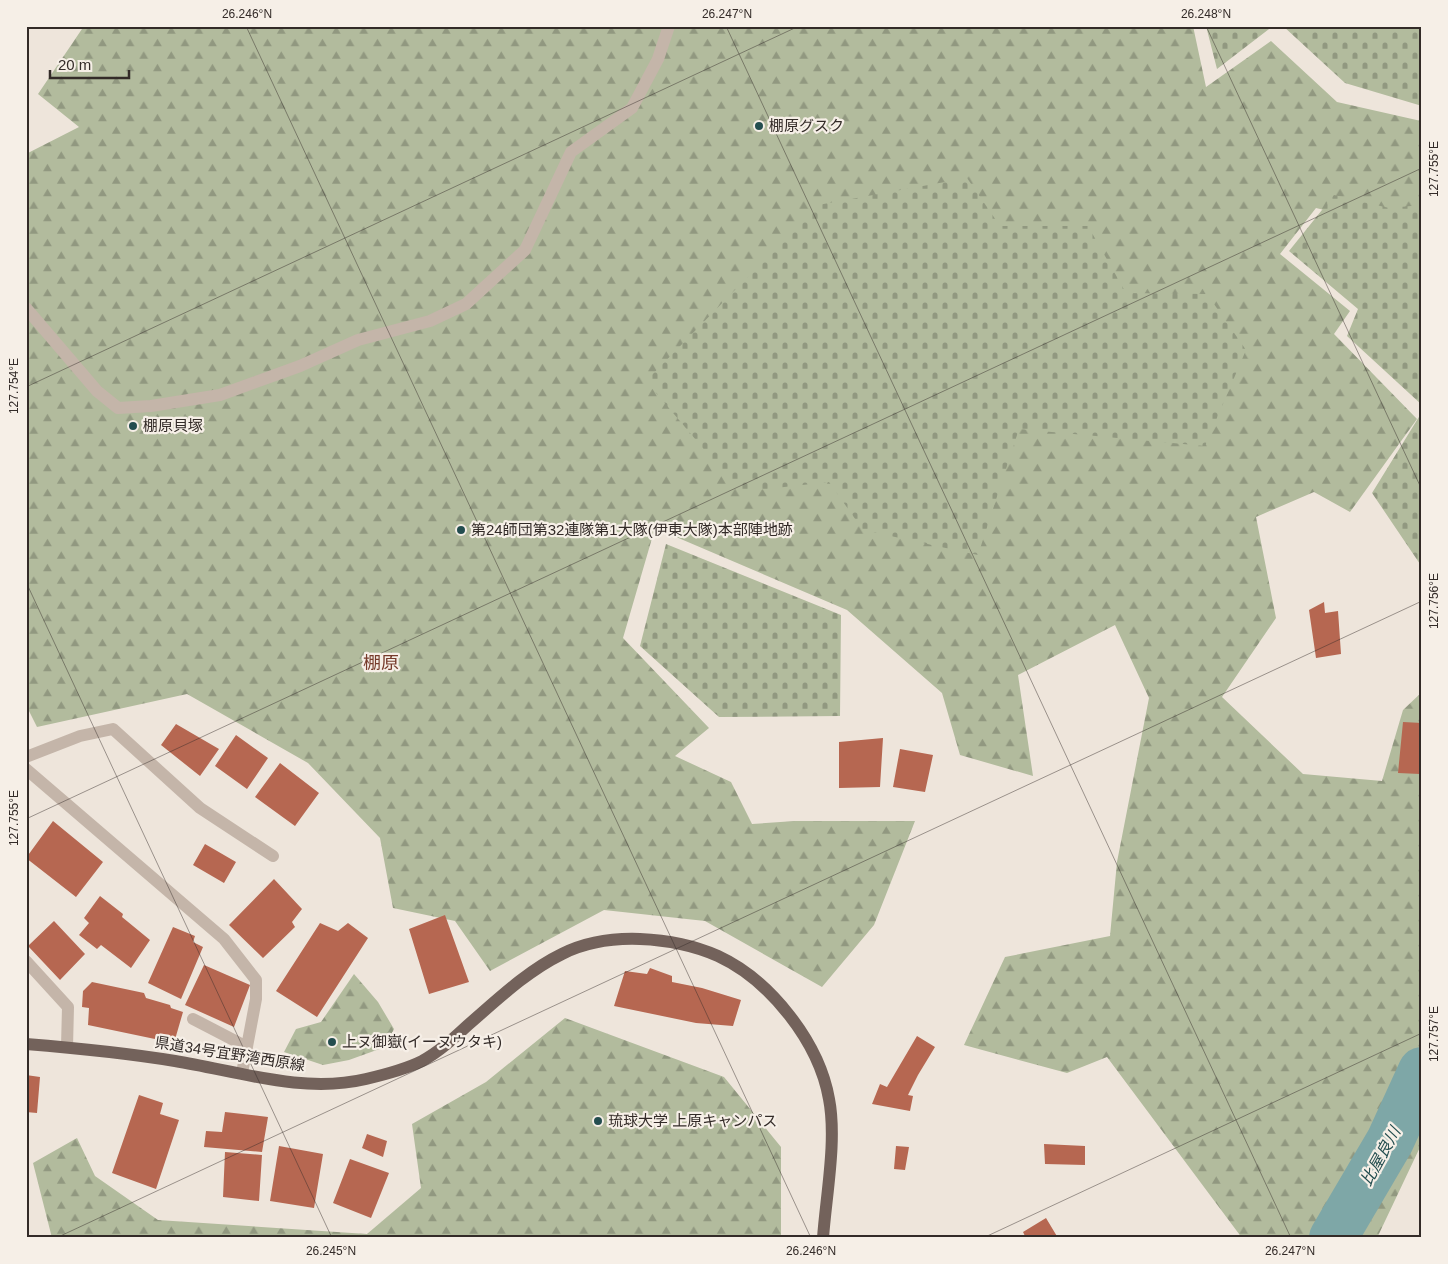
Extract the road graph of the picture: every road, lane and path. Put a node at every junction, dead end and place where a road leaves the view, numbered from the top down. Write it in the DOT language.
graph roads {
  1 [pos="669,26"];
  2 [pos="26,308"];
  3 [pos="26,757"];
  4 [pos="26,769"];
  5 [pos="274,856"];
  6 [pos="26,961"];
  7 [pos="193,1020"];
  8 [pos="26,1044"];
  9 [pos="66,1047"];
  10 [pos="247,1047"];
  11 [pos="242,1073"];
  12 [pos="822,1238"];
  1 -- 2 [label="street"];
  3 -- 5 [label="street"];
  4 -- 10 [label="street"];
  6 -- 9 [label="street"];
  7 -- 10 [label="street"];
  8 -- 9 [label="main road, 県道34号宜野湾西原線"];
  9 -- 11 [label="main road, 県道34号宜野湾西原線"];
  10 -- 11 [label="street"];
  11 -- 12 [label="main road, 県道34号宜野湾西原線"];
}
